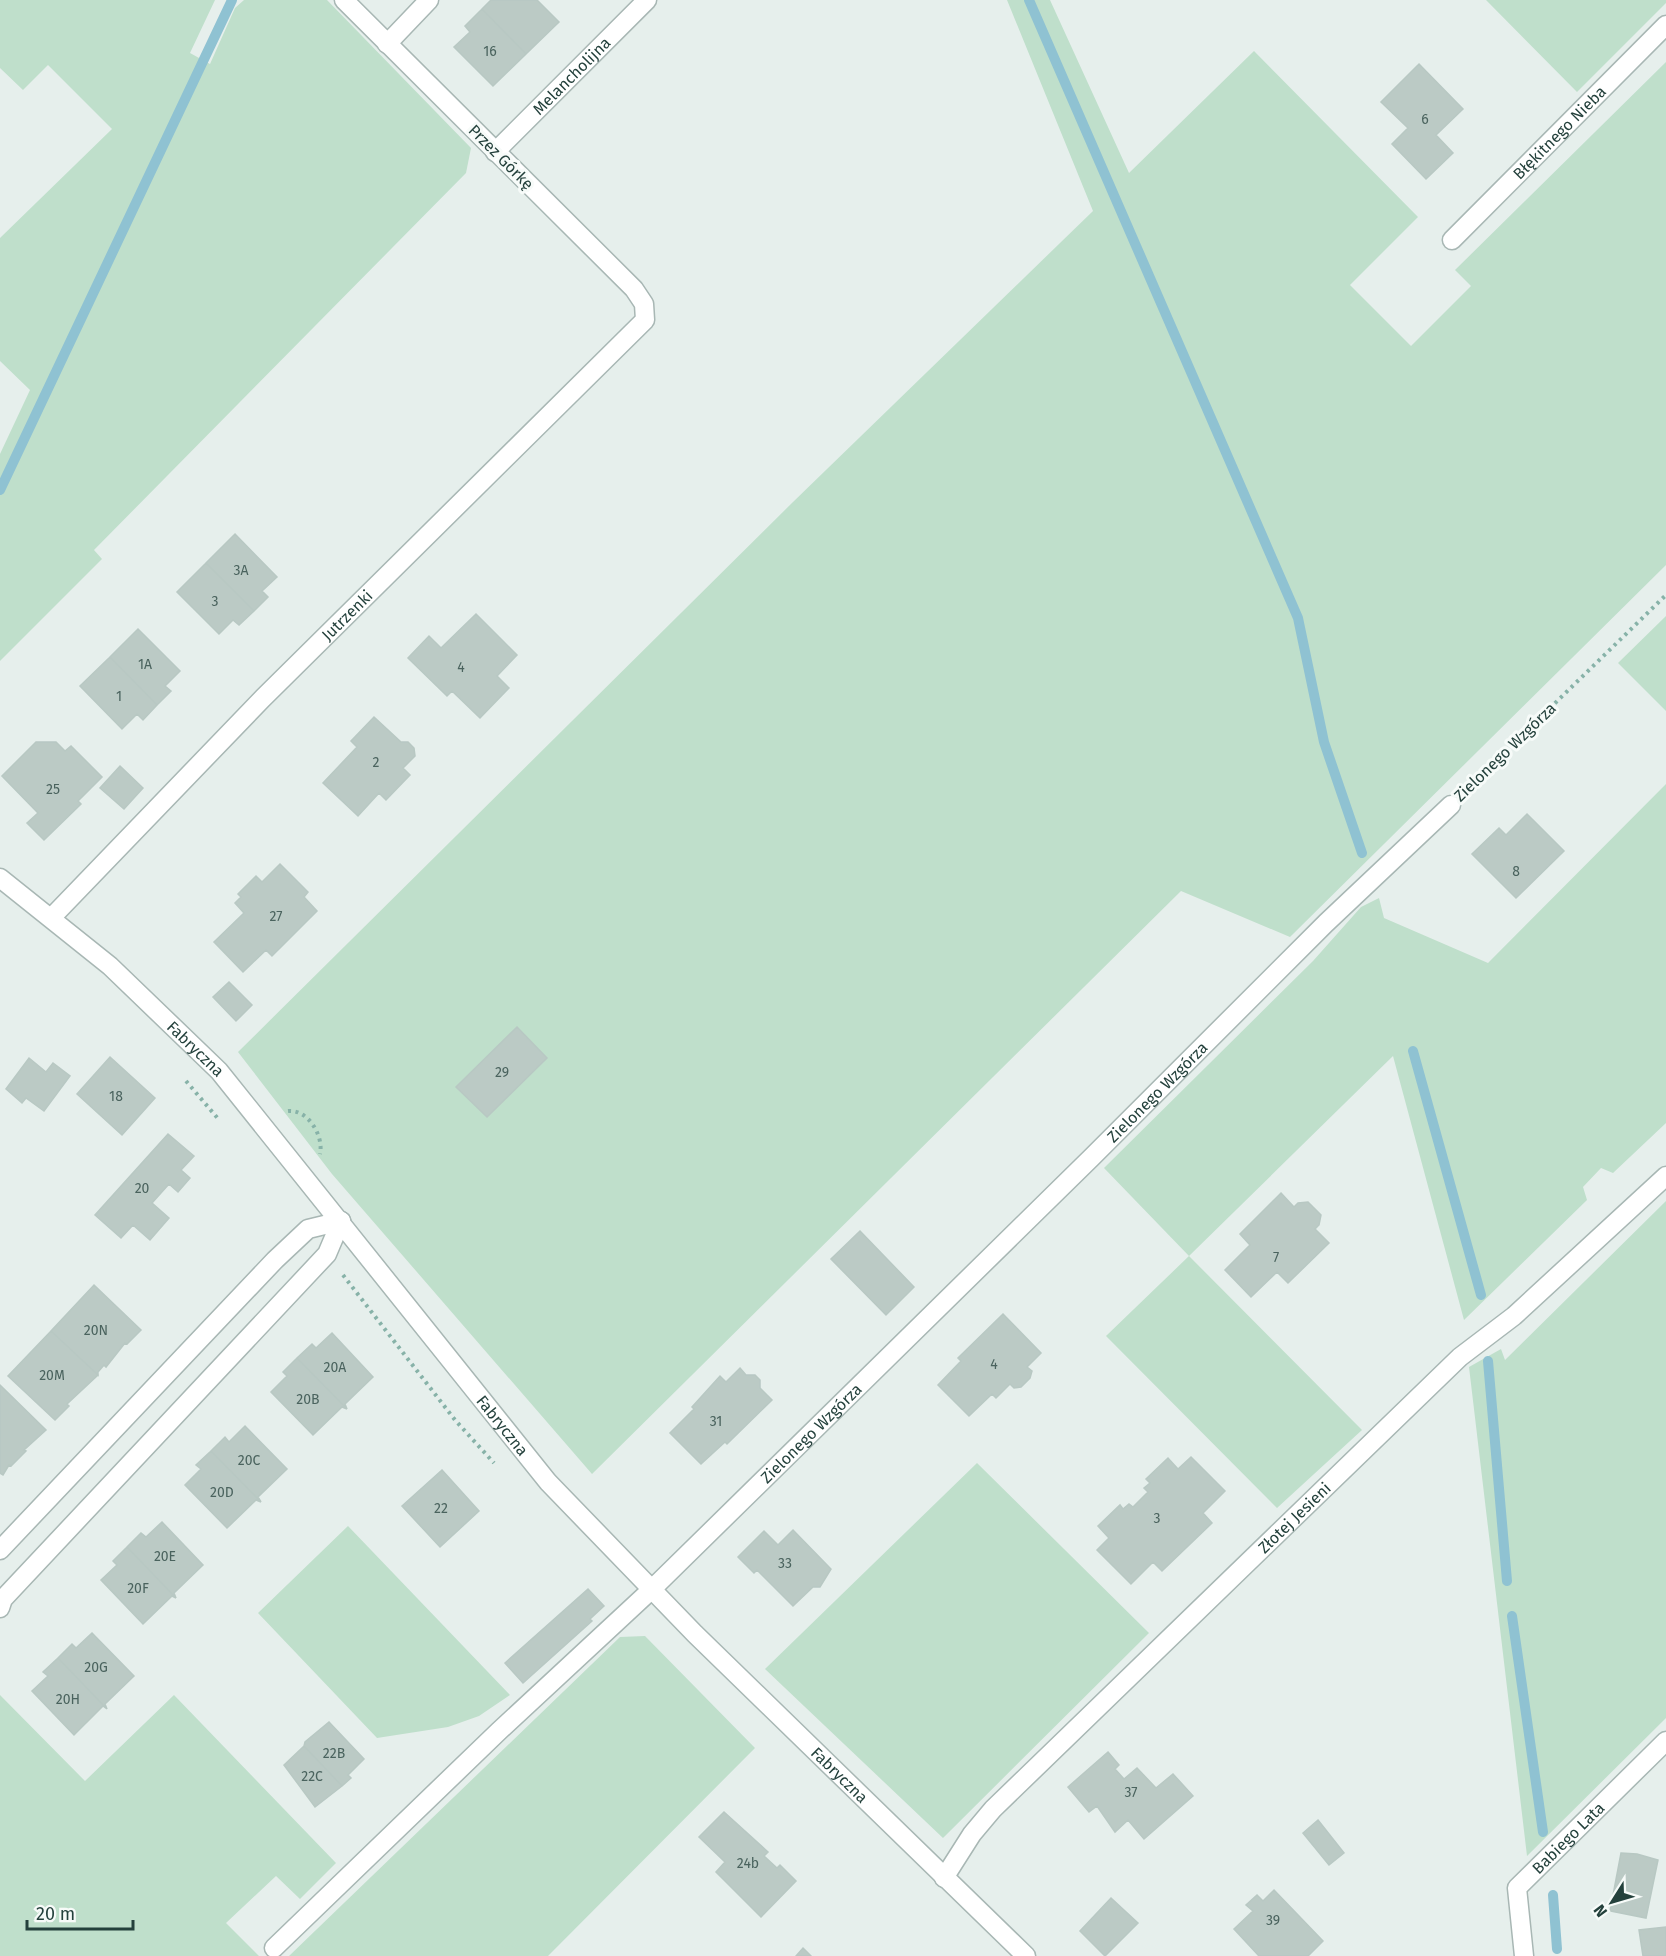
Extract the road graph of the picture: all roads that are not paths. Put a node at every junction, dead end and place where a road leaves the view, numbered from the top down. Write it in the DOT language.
graph roads {
  1 [pos="344,0"];
  2 [pos="429,0"];
  3 [pos="647,0"];
  4 [pos="1666,25"];
  5 [pos="387,44"];
  6 [pos="495,152"];
  7 [pos="1452,240"];
  8 [pos="645,320"];
  9 [pos="1451,805"];
  10 [pos="0,878"];
  11 [pos="52,917"];
  12 [pos="1666,1176"];
  13 [pos="341,1221"];
  14 [pos="0,1550"];
  15 [pos="651,1590"];
  16 [pos="0,1608"];
  17 [pos="1666,1741"];
  18 [pos="944,1878"];
  19 [pos="274,1948"];
  20 [pos="1026,1956"];
  21 [pos="1524,1956"];
  1 -- 5 [label="street, Przez Górkę"];
  2 -- 5 [label="street"];
  3 -- 6 [label="street, Melancholijna"];
  4 -- 7 [label="street, Błękitnego Nieba"];
  5 -- 6 [label="street, Przez Górkę"];
  6 -- 8 [label="street, Przez Górkę"];
  8 -- 11 [label="street, Jutrzenki"];
  9 -- 15 [label="street, Zielonego Wzgórza"];
  10 -- 11 [label="street, Fabryczna"];
  11 -- 13 [label="street, Fabryczna"];
  12 -- 18 [label="street, Złotej Jesieni"];
  13 -- 14 [label="street"];
  13 -- 15 [label="street, Fabryczna"];
  13 -- 16 [label="street"];
  15 -- 18 [label="street, Fabryczna"];
  15 -- 19 [label="street, Zielonego Wzgórza"];
  17 -- 21 [label="street, Babiego Lata"];
  18 -- 20 [label="street, Fabryczna"];
}
